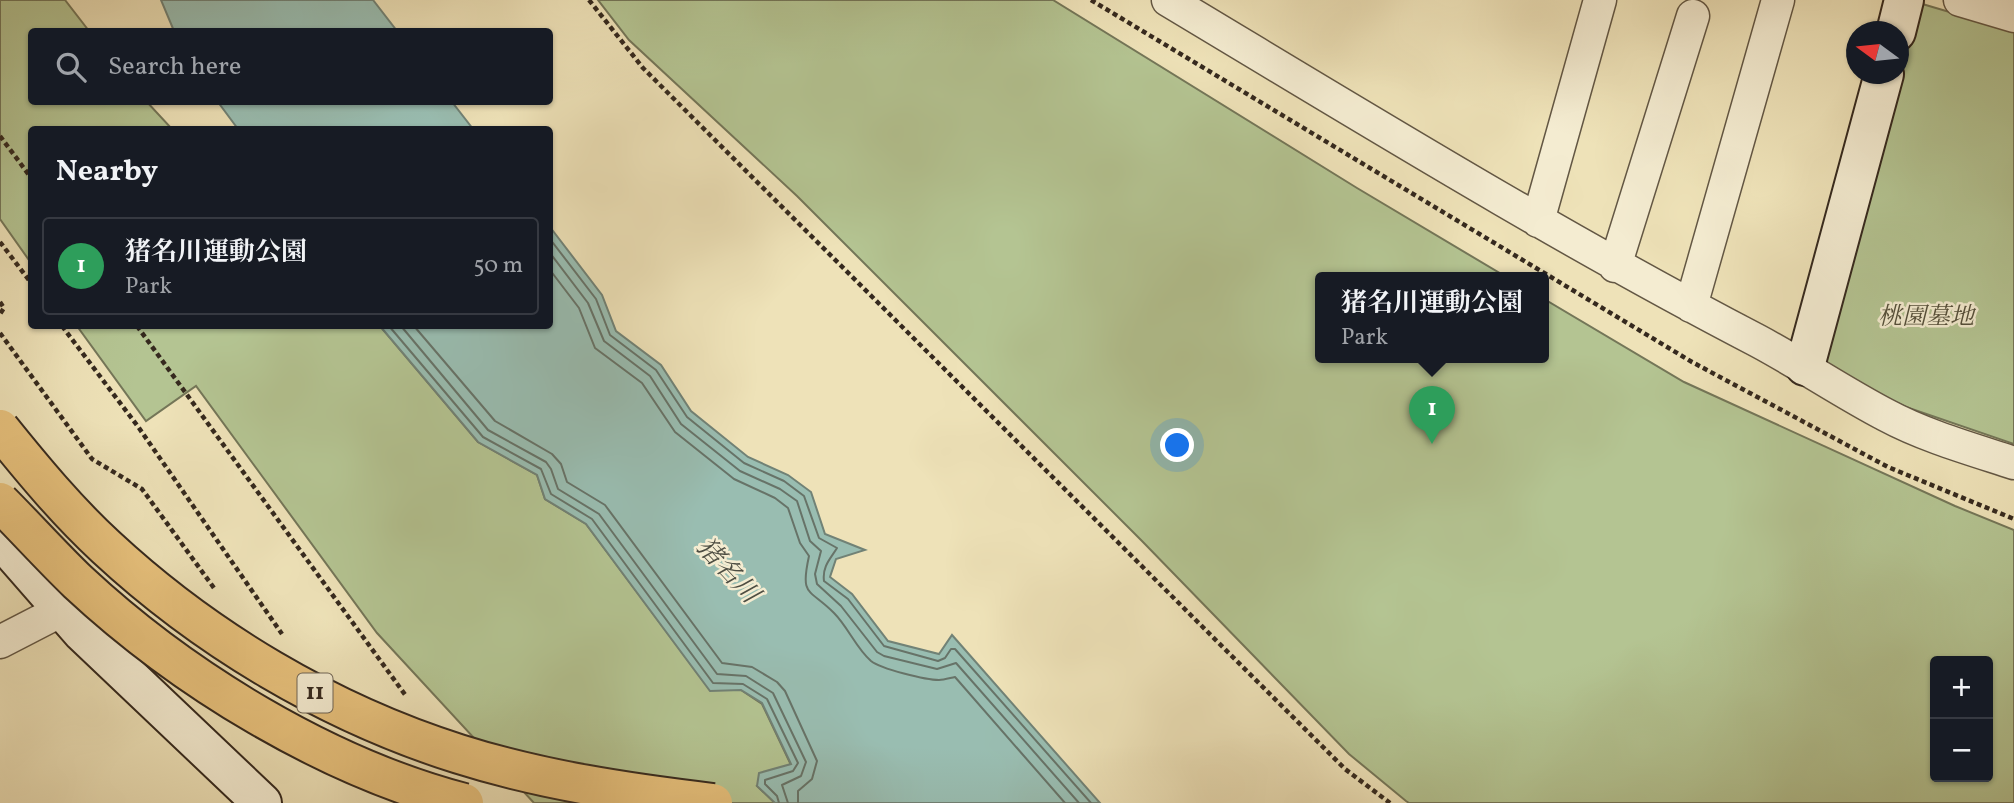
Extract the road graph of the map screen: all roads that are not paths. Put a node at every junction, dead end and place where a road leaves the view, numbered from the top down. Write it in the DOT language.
graph roads {
  1 [pos="1168,0"];
  2 [pos="1600,0"];
  3 [pos="1778,0"];
  4 [pos="1904,0"];
  5 [pos="1960,0"];
  6 [pos="1693,16"];
  7 [pos="2014,16"];
  8 [pos="1899,21"];
  9 [pos="1881,84"];
  10 [pos="1538,222"];
  11 [pos="1615,266"];
  12 [pos="1691,306"];
  13 [pos="1805,366"];
  14 [pos="0,429"];
  15 [pos="2014,463"];
  16 [pos="0,502"];
  17 [pos="0,538"];
  18 [pos="62,610"];
  19 [pos="0,642"];
  20 [pos="262,803"];
  21 [pos="464,803"];
  22 [pos="713,803"];
  1 -- 10 [label="street"];
  2 -- 10 [label="street"];
  3 -- 12 [label="street"];
  4 -- 8 [label="street"];
  5 -- 7 [label="street"];
  6 -- 11 [label="street"];
  9 -- 13 [label="street"];
  10 -- 11 [label="street"];
  11 -- 12 [label="street"];
  12 -- 13 [label="street"];
  13 -- 15 [label="street"];
  14 -- 22 [label="highway, 11, bridge"];
  16 -- 21 [label="highway, 11, bridge"];
  17 -- 18 [label="street"];
  18 -- 19 [label="street"];
  18 -- 20 [label="street"];
}
